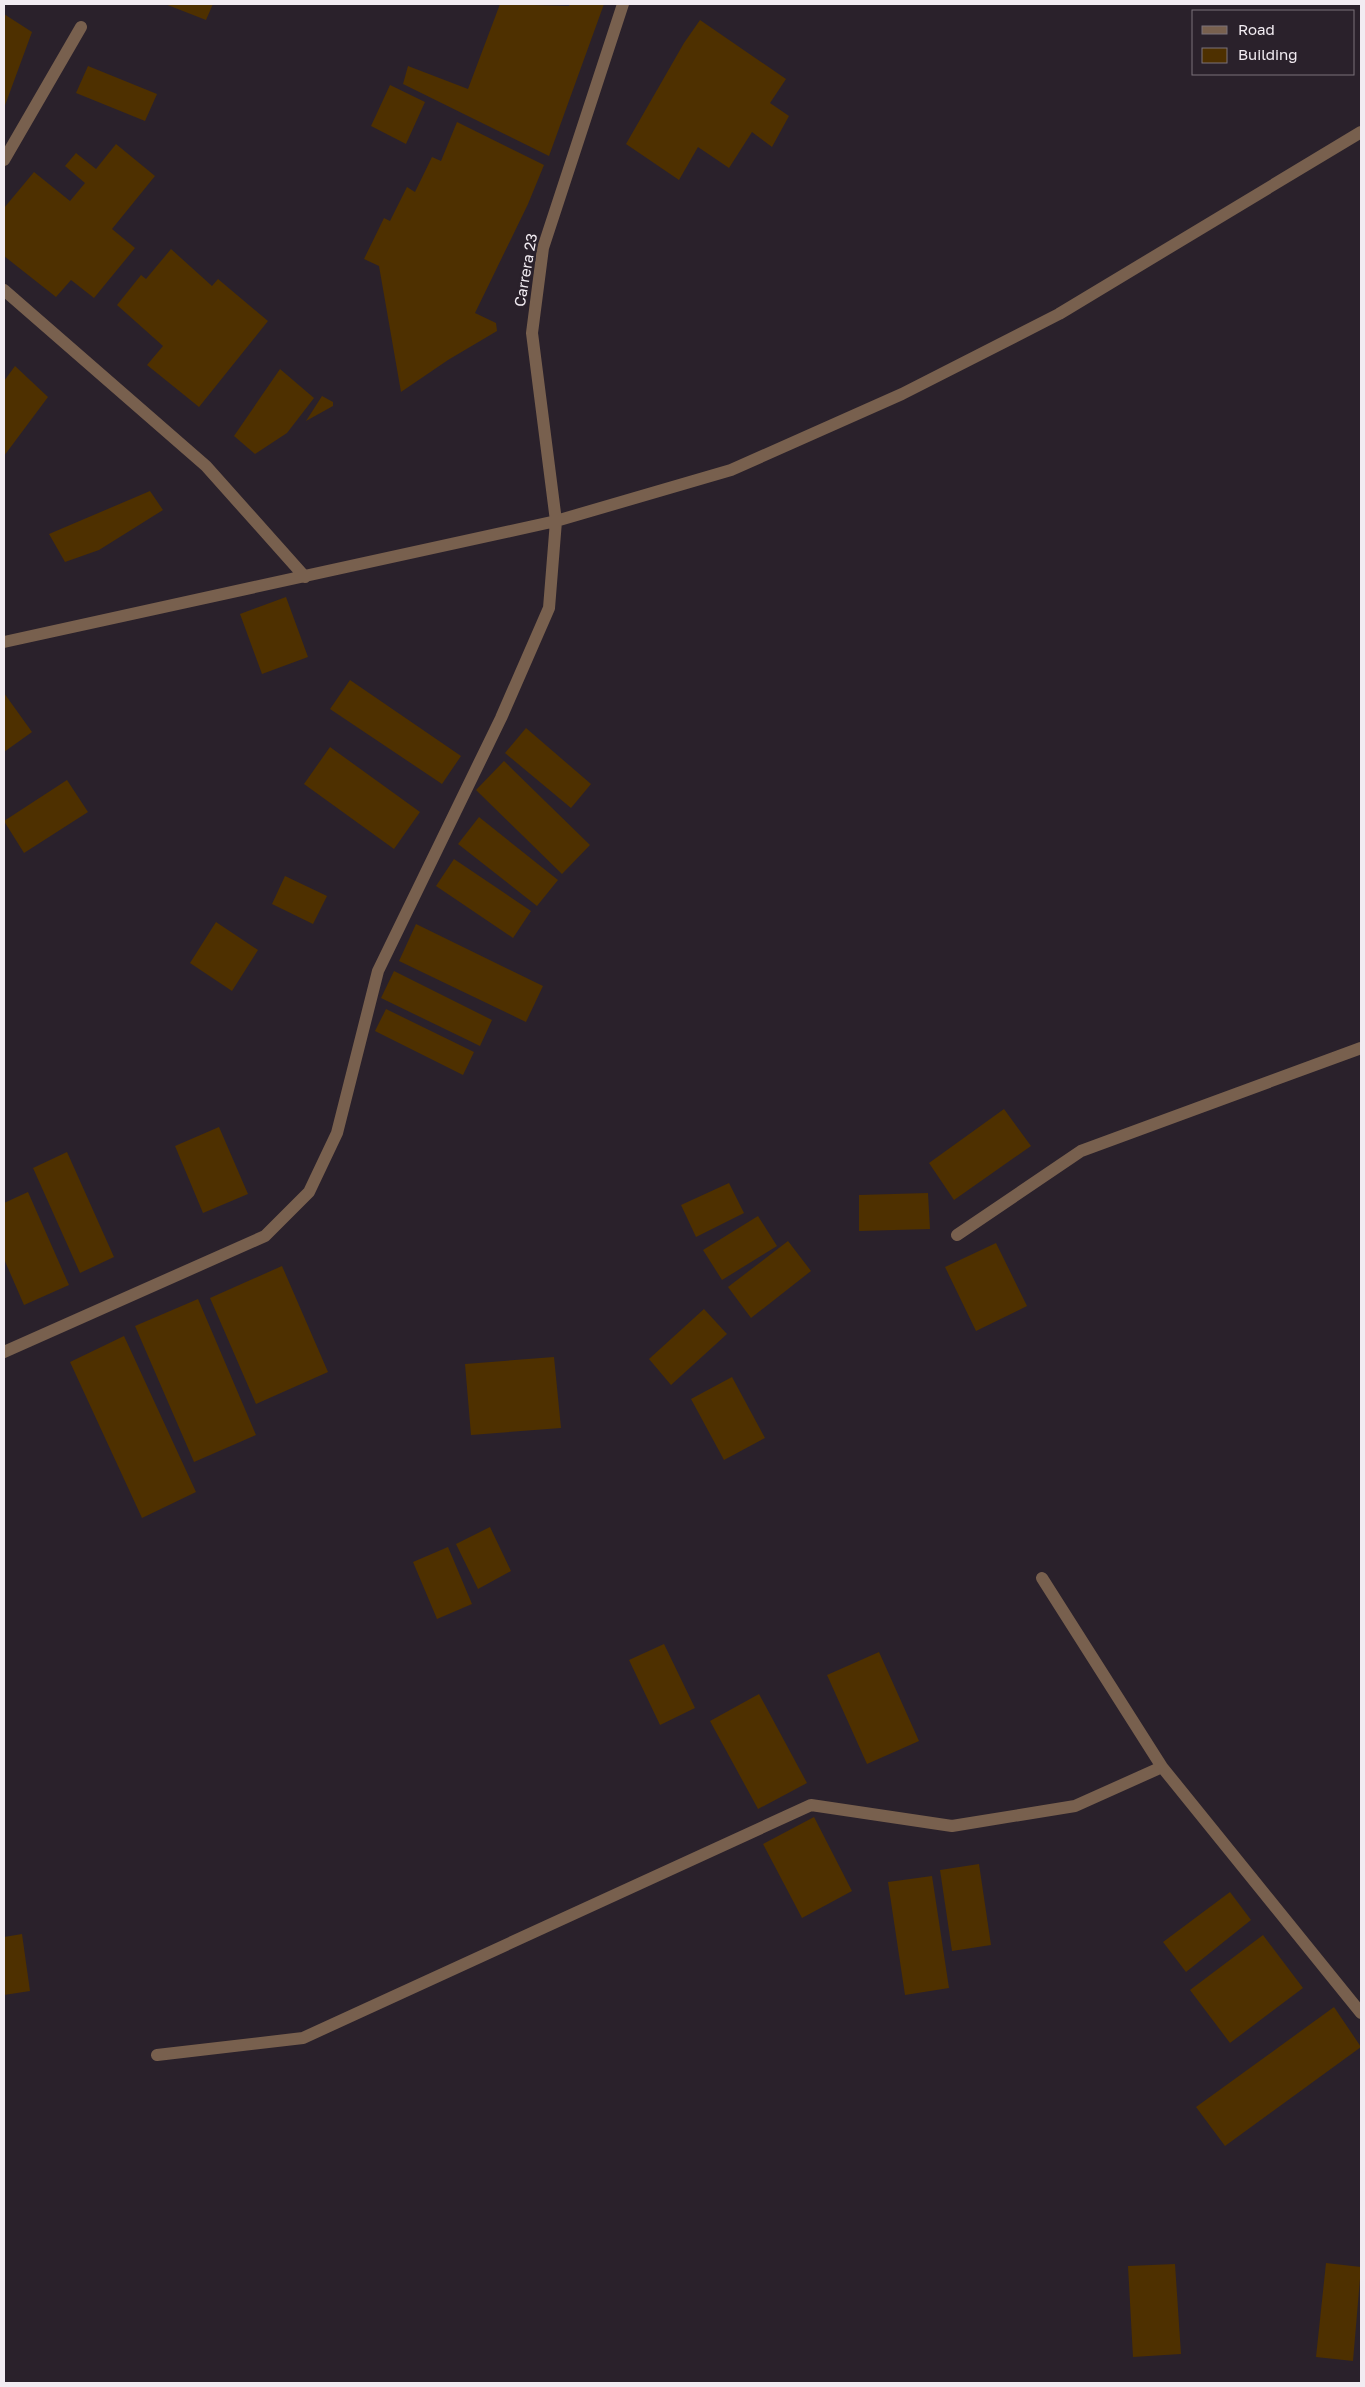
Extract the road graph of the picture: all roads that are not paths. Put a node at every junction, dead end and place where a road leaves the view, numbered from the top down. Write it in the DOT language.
graph roads {
  1 [pos="623,4"];
  2 [pos="81,27"];
  3 [pos="1361,132"];
  4 [pos="4,160"];
  5 [pos="4,290"];
  6 [pos="556,522"];
  7 [pos="305,577"];
  8 [pos="4,642"];
  9 [pos="1361,1048"];
  10 [pos="957,1235"];
  11 [pos="4,1352"];
  12 [pos="1042,1578"];
  13 [pos="1162,1767"];
  14 [pos="1361,2012"];
  15 [pos="157,2056"];
  1 -- 6 [label="street, Carrera 23"];
  2 -- 4 [label="street"];
  3 -- 6 [label="street"];
  5 -- 7 [label="street"];
  6 -- 7 [label="street"];
  6 -- 11 [label="street, Carrera 23"];
  7 -- 8 [label="street"];
  9 -- 10 [label="street"];
  12 -- 13 [label="street"];
  13 -- 14 [label="street"];
  13 -- 15 [label="street"];
}
